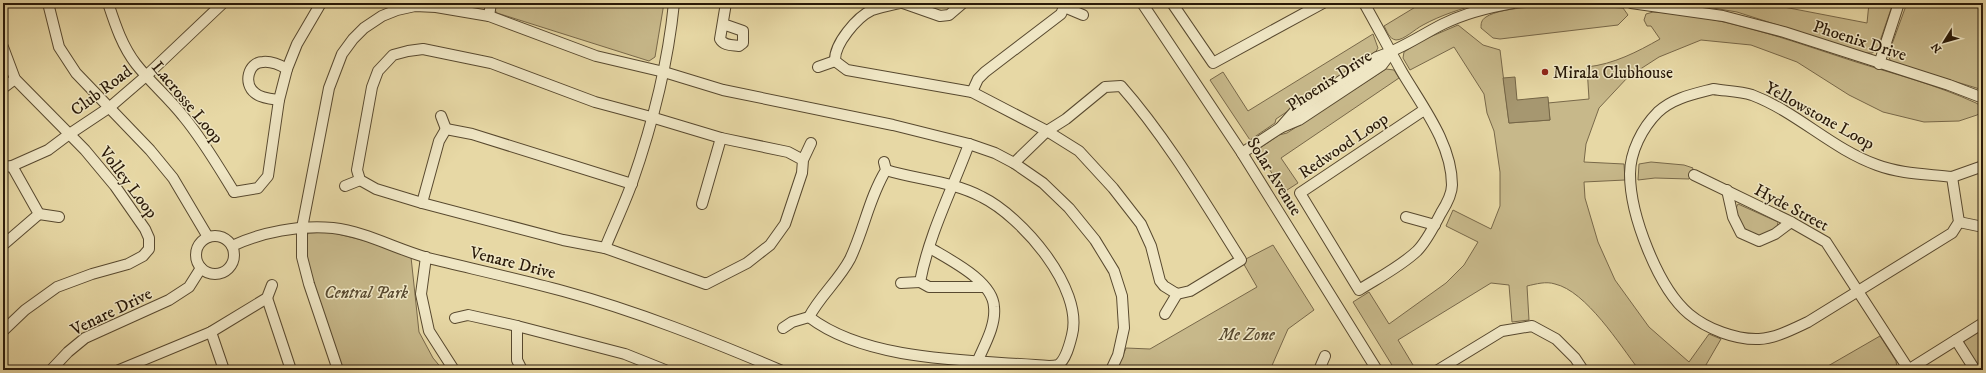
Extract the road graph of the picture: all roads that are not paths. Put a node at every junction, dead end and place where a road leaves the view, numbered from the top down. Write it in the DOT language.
graph roads {
  1 [pos="48,3"];
  2 [pos="108,3"];
  3 [pos="223,3"];
  4 [pos="321,3"];
  5 [pos="491,3"];
  6 [pos="674,3"];
  7 [pos="726,3"];
  8 [pos="900,3"];
  9 [pos="903,3"];
  10 [pos="963,3"];
  11 [pos="1142,3"];
  12 [pos="1172,3"];
  13 [pos="1323,3"];
  14 [pos="1364,3"];
  15 [pos="1513,3"];
  16 [pos="1631,3"];
  17 [pos="1900,3"];
  18 [pos="1063,5"];
  19 [pos="1083,15"];
  20 [pos="489,16"];
  21 [pos="723,24"];
  22 [pos="3,47"];
  23 [pos="1391,53"];
  24 [pos="835,61"];
  25 [pos="1879,64"];
  26 [pos="818,67"];
  27 [pos="287,69"];
  28 [pos="664,72"];
  29 [pos="146,76"];
  30 [pos="15,79"];
  31 [pos="3,88"];
  32 [pos="972,92"];
  33 [pos="1983,98"];
  34 [pos="279,100"];
  35 [pos="110,107"];
  36 [pos="1424,110"];
  37 [pos="441,116"];
  38 [pos="651,117"];
  39 [pos="446,129"];
  40 [pos="1048,131"];
  41 [pos="68,134"];
  42 [pos="721,138"];
  43 [pos="811,143"];
  44 [pos="970,144"];
  45 [pos="1242,153"];
  46 [pos="803,160"];
  47 [pos="1014,163"];
  48 [pos="7,166"];
  49 [pos="1983,166"];
  50 [pos="1694,175"];
  51 [pos="1952,177"];
  52 [pos="360,180"];
  53 [pos="632,184"];
  54 [pos="954,185"];
  55 [pos="345,186"];
  56 [pos="1727,190"];
  57 [pos="422,203"];
  58 [pos="702,204"];
  59 [pos="39,214"];
  60 [pos="59,217"];
  61 [pos="1406,217"];
  62 [pos="1790,222"];
  63 [pos="1959,222"];
  64 [pos="1435,225"];
  65 [pos="1983,227"];
  66 [pos="302,228"];
  67 [pos="208,237"];
  68 [pos="3,245"];
  69 [pos="232,246"];
  70 [pos="605,248"];
  71 [pos="930,248"];
  72 [pos="426,257"];
  73 [pos="201,268"];
  74 [pos="920,282"];
  75 [pos="902,283"];
  76 [pos="272,285"];
  77 [pos="984,287"];
  78 [pos="1858,290"];
  79 [pos="1177,294"];
  80 [pos="267,298"];
  81 [pos="1165,314"];
  82 [pos="809,317"];
  83 [pos="455,318"];
  84 [pos="1983,323"];
  85 [pos="517,326"];
  86 [pos="783,328"];
  87 [pos="3,331"];
  88 [pos="211,332"];
  89 [pos="1956,340"];
  90 [pos="1325,356"];
  91 [pos="978,360"];
  92 [pos="1983,366"];
  93 [pos="51,370"];
  94 [pos="119,370"];
  95 [pos="224,370"];
  96 [pos="290,370"];
  97 [pos="338,370"];
  98 [pos="454,370"];
  99 [pos="522,370"];
  100 [pos="665,370"];
  101 [pos="780,370"];
  102 [pos="1111,370"];
  103 [pos="1319,370"];
  104 [pos="1377,370"];
  105 [pos="1438,370"];
  106 [pos="1583,370"];
  107 [pos="1909,370"];
  108 [pos="1976,370"];
  1 -- 35 [label="street"];
  2 -- 29 [label="street, Lacrosse Loop"];
  3 -- 29 [label="street, Club Road"];
  4 -- 27 [label="street, Lacrosse Loop"];
  5 -- 20 [label="street"];
  6 -- 28 [label="street"];
  7 -- 21 [label="street"];
  8 -- 24 [label="street"];
  9 -- 10 [label="street"];
  11 -- 45 [label="street, Solar Avenue"];
  12 -- 13 [label="street"];
  14 -- 23 [label="street, Redwood Loop"];
  15 -- 23 [label="street, Phoenix Drive"];
  16 -- 25 [label="street, Phoenix Drive"];
  17 -- 25 [label="street"];
  18 -- 19 [label="street"];
  18 -- 32 [label="street"];
  20 -- 28 [label="street"];
  20 -- 66 [label="street"];
  22 -- 30 [label="street"];
  23 -- 36 [label="street, Redwood Loop"];
  23 -- 45 [label="street, Phoenix Drive"];
  24 -- 26 [label="street"];
  24 -- 32 [label="street"];
  25 -- 33 [label="street, Phoenix Drive"];
  27 -- 34 [label="street, Lacrosse Loop"];
  27 -- 34 [label="street"];
  28 -- 38 [label="street"];
  28 -- 44 [label="street"];
  29 -- 34 [label="street, Lacrosse Loop"];
  29 -- 35 [label="street, Club Road"];
  30 -- 31 [label="street"];
  30 -- 41 [label="street, Volley Loop"];
  32 -- 40 [label="street"];
  35 -- 41 [label="street, Club Road"];
  35 -- 67 [label="street"];
  36 -- 64 [label="street, Redwood Loop"];
  36 -- 64 [label="street, Redwood Loop"];
  37 -- 39 [label="street"];
  38 -- 42 [label="street"];
  38 -- 52 [label="street"];
  38 -- 53 [label="street"];
  39 -- 53 [label="street"];
  39 -- 57 [label="street"];
  40 -- 47 [label="street"];
  40 -- 79 [label="street"];
  40 -- 79 [label="street"];
  41 -- 48 [label="street, Club Road"];
  41 -- 87 [label="street, Volley Loop"];
  42 -- 46 [label="street"];
  42 -- 58 [label="street"];
  43 -- 46 [label="street"];
  44 -- 47 [label="street"];
  44 -- 54 [label="street"];
  45 -- 104 [label="street, Solar Avenue"];
  46 -- 70 [label="street"];
  47 -- 102 [label="street"];
  48 -- 59 [label="street"];
  49 -- 51 [label="street, Yellowstone Loop"];
  50 -- 56 [label="street, Hyde Street"];
  51 -- 63 [label="street"];
  51 -- 78 [label="street, Yellowstone Loop"];
  52 -- 55 [label="street"];
  52 -- 57 [label="street"];
  53 -- 70 [label="street"];
  54 -- 71 [label="street"];
  54 -- 82 [label="street"];
  54 -- 91 [label="street"];
  56 -- 62 [label="street, Hyde Street"];
  56 -- 62 [label="street"];
  57 -- 70 [label="street"];
  59 -- 60 [label="street"];
  59 -- 68 [label="street"];
  61 -- 64 [label="street"];
  62 -- 78 [label="street, Hyde Street"];
  63 -- 65 [label="street"];
  63 -- 78 [label="street, Yellowstone Loop"];
  66 -- 69 [label="street, Venare Drive"];
  66 -- 72 [label="street, Venare Drive"];
  66 -- 97 [label="street"];
  67 -- 69 [label="street"];
  67 -- 73 [label="street"];
  69 -- 73 [label="street"];
  71 -- 74 [label="street"];
  71 -- 77 [label="street"];
  72 -- 98 [label="street"];
  72 -- 101 [label="street, Venare Drive"];
  73 -- 93 [label="street, Venare Drive"];
  74 -- 75 [label="street"];
  74 -- 77 [label="street"];
  76 -- 80 [label="street"];
  77 -- 91 [label="street"];
  78 -- 107 [label="street, Hyde Street"];
  79 -- 81 [label="street"];
  80 -- 88 [label="street"];
  80 -- 96 [label="street"];
  82 -- 86 [label="street"];
  82 -- 91 [label="street"];
  83 -- 85 [label="street"];
  84 -- 89 [label="street"];
  85 -- 99 [label="street"];
  85 -- 100 [label="street"];
  88 -- 94 [label="street"];
  88 -- 95 [label="street"];
  89 -- 107 [label="street"];
  89 -- 108 [label="street"];
  90 -- 103 [label="street"];
  92 -- 108 [label="street"];
  105 -- 106 [label="street"];
}
